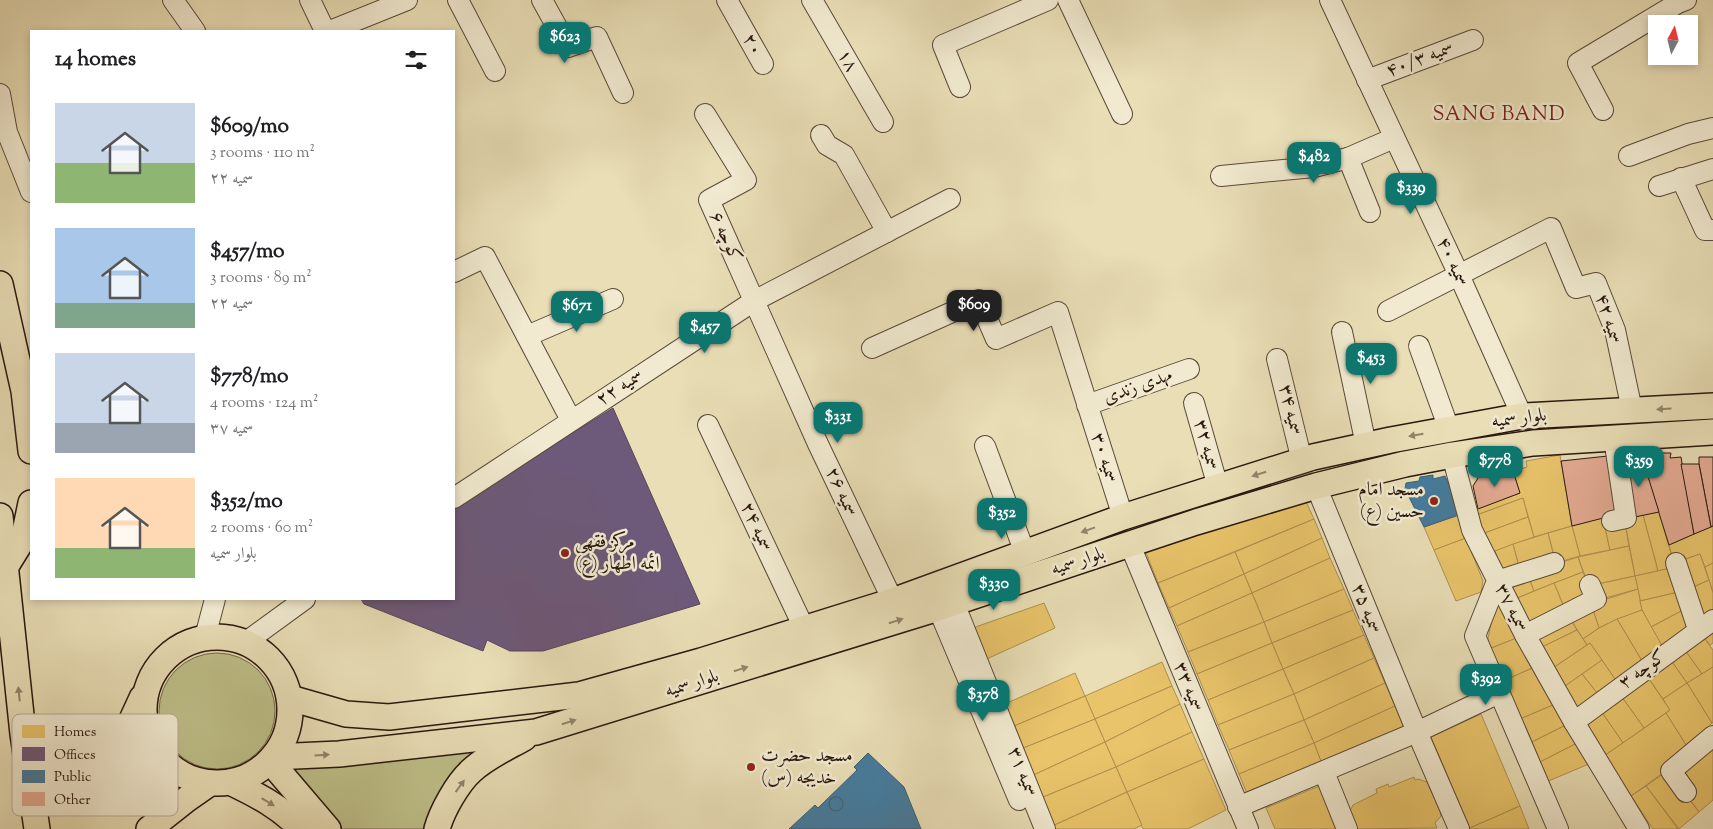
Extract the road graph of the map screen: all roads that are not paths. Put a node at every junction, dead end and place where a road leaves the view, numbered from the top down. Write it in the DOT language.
graph roads {
  1 [pos="173,0"];
  2 [pos="310,0"];
  3 [pos="407,0"];
  4 [pos="458,0"];
  5 [pos="542,0"];
  6 [pos="727,0"];
  7 [pos="812,0"];
  8 [pos="1048,0"];
  9 [pos="1068,0"];
  10 [pos="1330,0"];
  11 [pos="1686,0"];
  12 [pos="1006,9"];
  13 [pos="194,30"];
  14 [pos="325,30"];
  15 [pos="332,30"];
  16 [pos="1473,40"];
  17 [pos="763,64"];
  18 [pos="495,71"];
  19 [pos="1367,80"];
  20 [pos="960,87"];
  21 [pos="623,93"];
  22 [pos="0,94"];
  23 [pos="1603,110"];
  24 [pos="705,114"];
  25 [pos="1122,114"];
  26 [pos="883,122"];
  27 [pos="1713,128"];
  28 [pos="821,135"];
  29 [pos="1394,138"];
  30 [pos="1629,156"];
  31 [pos="1348,158"];
  32 [pos="1713,169"];
  33 [pos="1221,176"];
  34 [pos="1681,178"];
  35 [pos="1659,186"];
  36 [pos="30,190"];
  37 [pos="950,199"];
  38 [pos="1370,212"];
  39 [pos="1713,230"];
  40 [pos="886,232"];
  41 [pos="455,272"];
  42 [pos="1459,275"];
  43 [pos="0,284"];
  44 [pos="613,298"];
  45 [pos="754,301"];
  46 [pos="1388,311"];
  47 [pos="1342,332"];
  48 [pos="527,336"];
  49 [pos="1419,346"];
  50 [pos="872,348"];
  51 [pos="1277,359"];
  52 [pos="1189,369"];
  53 [pos="1194,403"];
  54 [pos="1087,405"];
  55 [pos="1713,406"];
  56 [pos="1632,410"];
  57 [pos="1522,416"];
  58 [pos="571,420"];
  59 [pos="708,425"];
  60 [pos="1449,430"];
  61 [pos="1713,432"];
  62 [pos="1614,438"];
  63 [pos="30,442"];
  64 [pos="1366,445"];
  65 [pos="984,446"];
  66 [pos="1452,455"];
  67 [pos="1302,461"];
  68 [pos="1316,486"];
  69 [pos="1218,487"];
  70 [pos="455,497"];
  71 [pos="30,509"];
  72 [pos="0,516"];
  73 [pos="1123,517"];
  74 [pos="1612,521"];
  75 [pos="1130,545"];
  76 [pos="1025,553"];
  77 [pos="1554,563"];
  78 [pos="1676,564"];
  79 [pos="6,566"];
  80 [pos="1497,581"];
  81 [pos="1590,585"];
  82 [pos="215,600"];
  83 [pos="304,600"];
  84 [pos="892,601"];
  85 [pos="946,606"];
  86 [pos="1706,625"];
  87 [pos="804,628"];
  88 [pos="1525,635"];
  89 [pos="205,637"];
  90 [pos="246,642"];
  91 [pos="1499,693"];
  92 [pos="144,694"];
  93 [pos="290,698"];
  94 [pos="21,714"];
  95 [pos="135,714"];
  96 [pos="142,714"];
  97 [pos="1574,722"];
  98 [pos="536,732"];
  99 [pos="1417,732"];
  100 [pos="1713,736"];
  101 [pos="272,759"];
  102 [pos="178,772"];
  103 [pos="1324,772"];
  104 [pos="220,783"];
  105 [pos="1686,792"];
  106 [pos="178,806"];
  107 [pos="1238,807"];
  108 [pos="35,816"];
  109 [pos="165,816"];
  110 [pos="37,829"];
  111 [pos="149,829"];
  112 [pos="301,829"];
  113 [pos="328,829"];
  114 [pos="438,829"];
  115 [pos="1031,829"];
  116 [pos="1045,829"];
  117 [pos="1248,829"];
  118 [pos="1347,829"];
  119 [pos="1459,829"];
  120 [pos="1558,829"];
  121 [pos="1639,829"];
  1 -- 13 [label="street"];
  2 -- 14 [label="street"];
  3 -- 15 [label="street"];
  4 -- 18 [label="street"];
  5 -- 21 [label="street"];
  6 -- 17 [label="street, ۲۰"];
  7 -- 26 [label="street, ۱۸"];
  8 -- 12 [label="street"];
  9 -- 25 [label="street"];
  10 -- 19 [label="street, سمیه ۴۰"];
  11 -- 23 [label="street"];
  12 -- 20 [label="street"];
  16 -- 19 [label="street, سمیه ۴۰/۳"];
  19 -- 29 [label="street, سمیه ۴۰"];
  22 -- 36 [label="street"];
  24 -- 45 [label="street, کوچه ۶"];
  27 -- 30 [label="street"];
  28 -- 40 [label="street"];
  29 -- 31 [label="street"];
  29 -- 42 [label="street, سمیه ۴۰"];
  31 -- 33 [label="street"];
  31 -- 38 [label="street"];
  32 -- 34 [label="street"];
  34 -- 35 [label="street"];
  34 -- 39 [label="street"];
  37 -- 40 [label="street, سمیه ۲۲"];
  40 -- 45 [label="street, سمیه ۲۲"];
  41 -- 48 [label="street"];
  42 -- 46 [label="street"];
  42 -- 56 [label="street, سمیه ۴۲"];
  42 -- 57 [label="street, سمیه ۴۰"];
  43 -- 63 [label="main road"];
  44 -- 48 [label="street"];
  45 -- 58 [label="street, سمیه ۲۲"];
  45 -- 84 [label="street, سمیه ۲۶"];
  47 -- 64 [label="street"];
  48 -- 58 [label="street"];
  49 -- 60 [label="street"];
  50 -- 54 [label="street, سمیه ۳۰"];
  51 -- 67 [label="street, سمیه ۳۴"];
  52 -- 54 [label="street, مهدی زندی"];
  53 -- 69 [label="street, سمیه ۳۲"];
  54 -- 73 [label="street, سمیه ۳۰"];
  55 -- 56 [label="main road, بلوار سمیه, one-way"];
  56 -- 57 [label="main road, بلوار سمیه"];
  57 -- 60 [label="main road, بلوار سمیه"];
  58 -- 70 [label="street, سمیه ۲۲"];
  59 -- 87 [label="street, سمیه ۲۴"];
  60 -- 64 [label="main road, بلوار سمیه, one-way"];
  61 -- 62 [label="main road, بلوار سمیه"];
  62 -- 66 [label="main road, بلوار سمیه"];
  62 -- 74 [label="street"];
  64 -- 67 [label="main road, بلوار سمیه"];
  65 -- 76 [label="street"];
  66 -- 68 [label="main road, بلوار سمیه"];
  66 -- 80 [label="street, سمیه ۳۷"];
  67 -- 69 [label="main road, بلوار سمیه, one-way"];
  68 -- 75 [label="main road, بلوار سمیه"];
  68 -- 99 [label="street, سمیه ۳۵"];
  69 -- 73 [label="main road, بلوار سمیه"];
  71 -- 79 [label="main road"];
  72 -- 79 [label="main road"];
  73 -- 76 [label="main road, بلوار سمیه, one-way"];
  75 -- 85 [label="main road, بلوار سمیه"];
  75 -- 107 [label="street, سمیه ۳۳"];
  76 -- 84 [label="main road, بلوار سمیه"];
  77 -- 80 [label="street"];
  78 -- 86 [label="street"];
  94 -- 79 [label="main road, one-way"];
  80 -- 88 [label="street, سمیه ۳۷"];
  80 -- 91 [label="street"];
  81 -- 88 [label="street"];
  82 -- 89 [label="street"];
  83 -- 90 [label="street"];
  84 -- 87 [label="main road, بلوار سمیه"];
  98 -- 85 [label="main road, بلوار سمیه, one-way"];
  85 -- 115 [label="street, سمیه ۳۱"];
  85 -- 116 [label="street, سمیه ۳۱"];
  86 -- 97 [label="street, کوچه ۳"];
  87 -- 93 [label="main road, بلوار سمیه"];
  88 -- 97 [label="street, سمیه ۳۷"];
  89 -- 90 [label="main road"];
  89 -- 92 [label="main road"];
  90 -- 93 [label="main road"];
  91 -- 99 [label="street"];
  91 -- 120 [label="street"];
  92 -- 95 [label="main road"];
  92 -- 96 [label="main road"];
  93 -- 101 [label="main road"];
  97 -- 121 [label="street, سمیه ۳۷"];
  101 -- 98 [label="main road, بلوار سمیه, one-way"];
  114 -- 98 [label="main road, one-way"];
  99 -- 103 [label="street"];
  99 -- 119 [label="street, سمیه ۳۵"];
  100 -- 105 [label="street"];
  101 -- 104 [label="main road"];
  101 -- 113 [label="main road"];
  102 -- 104 [label="main road"];
  103 -- 107 [label="street"];
  103 -- 118 [label="street"];
  104 -- 106 [label="main road"];
  104 -- 112 [label="main road, one-way"];
  107 -- 117 [label="street, سمیه ۳۳"];
  108 -- 110 [label="main road"];
  109 -- 111 [label="main road"];
}
